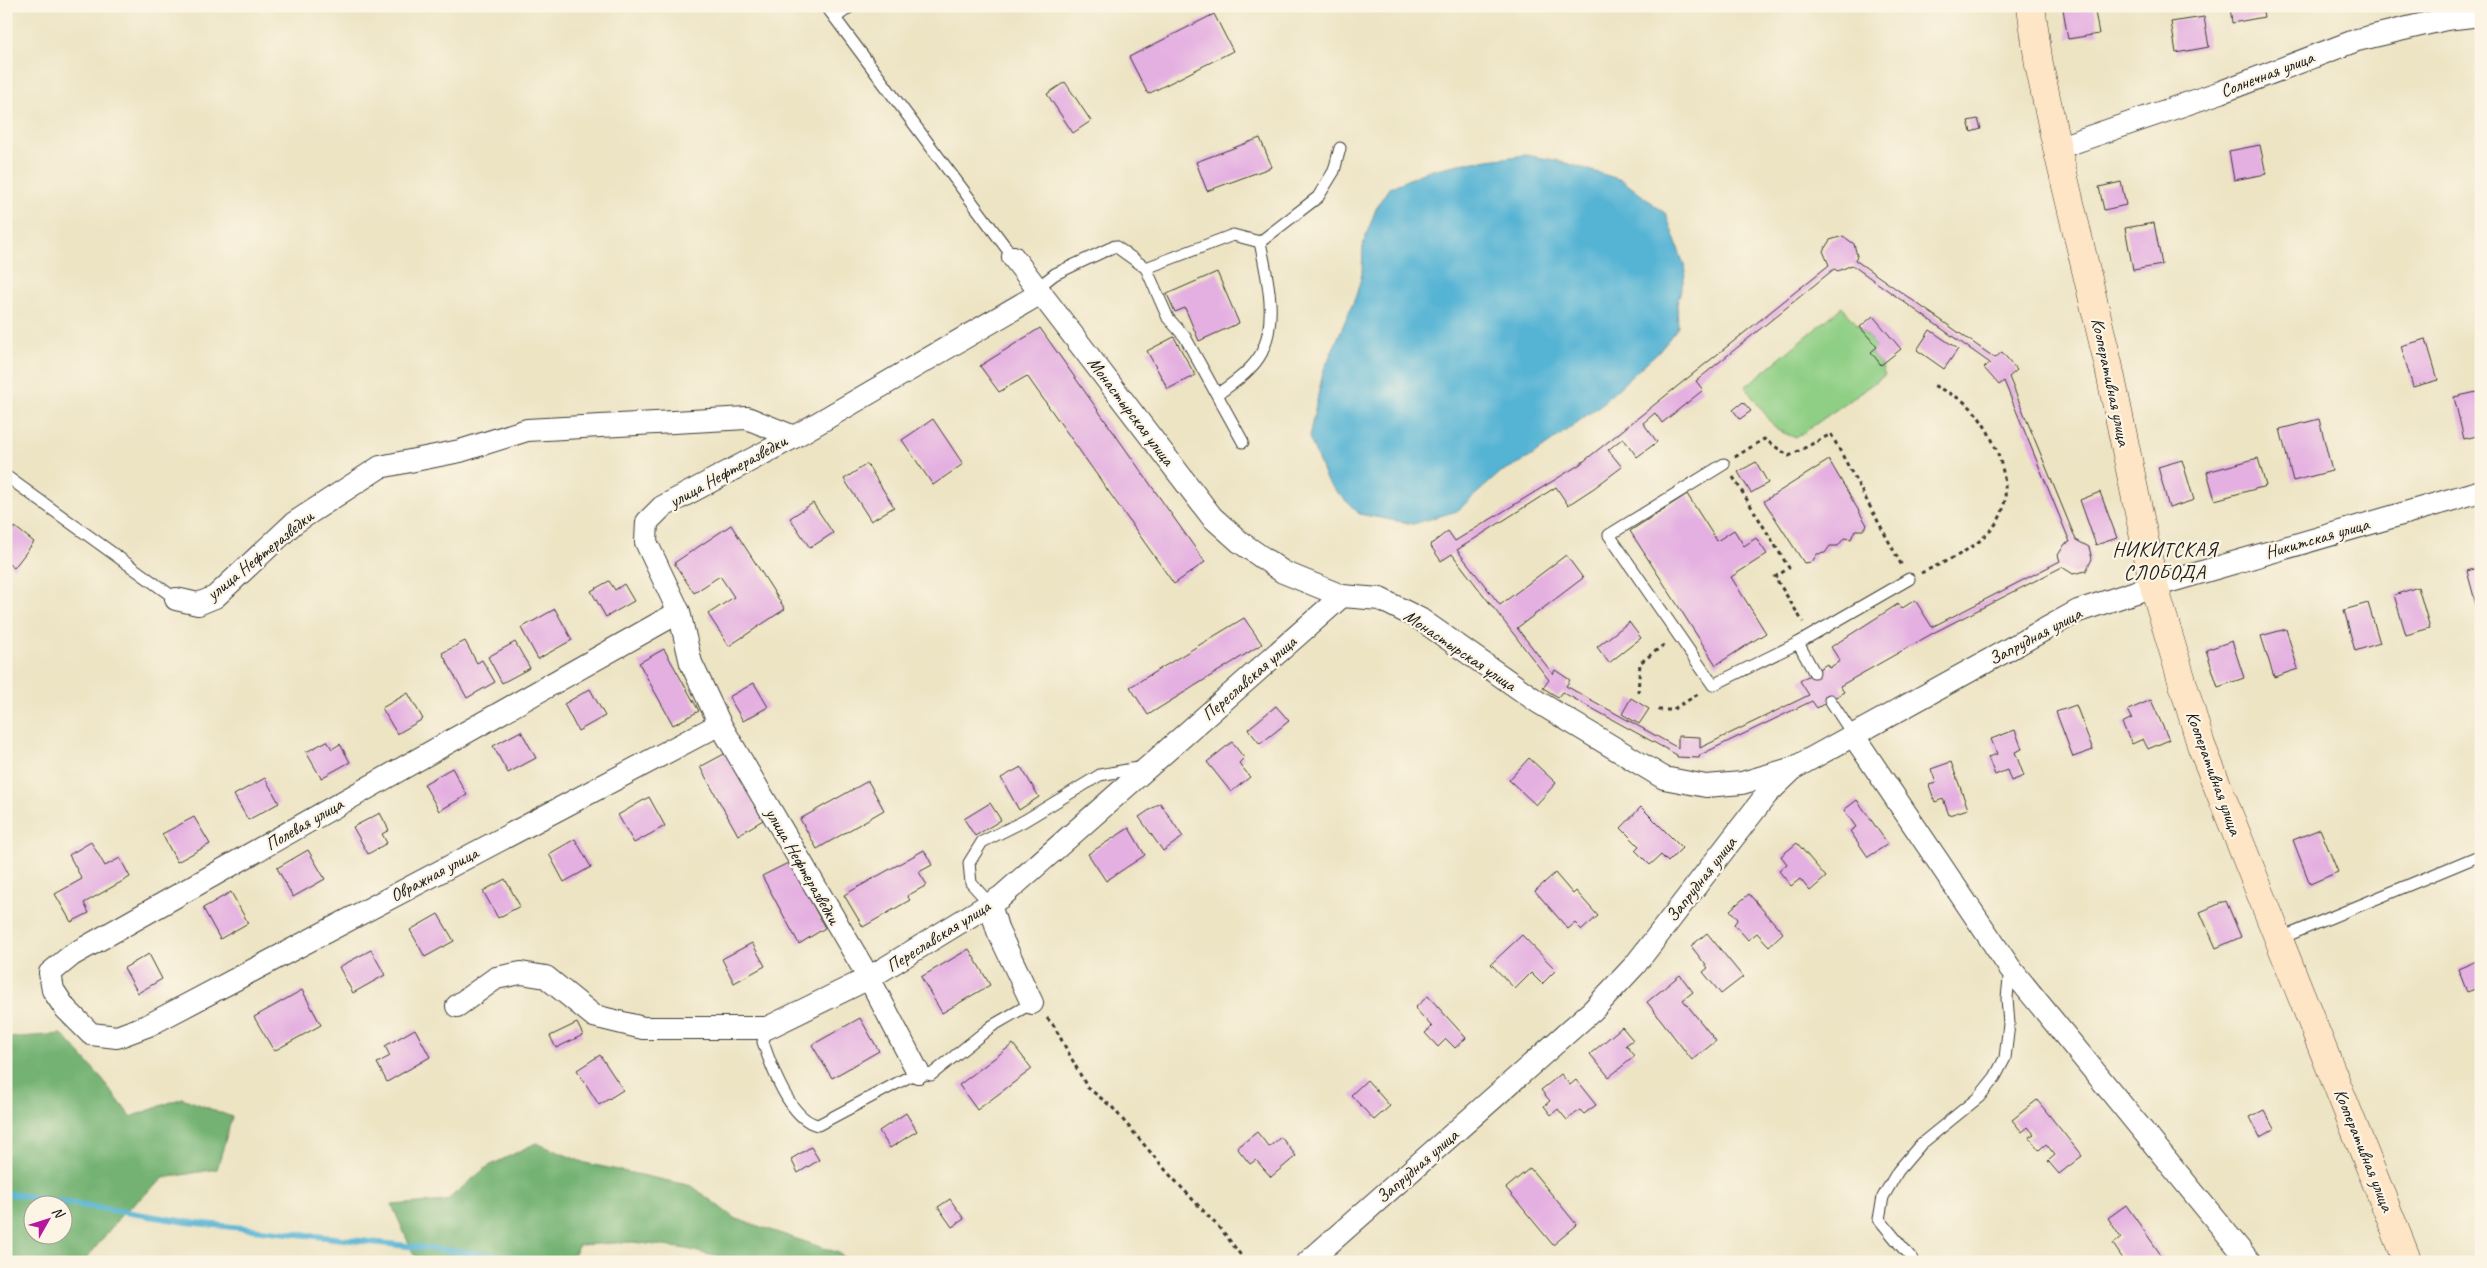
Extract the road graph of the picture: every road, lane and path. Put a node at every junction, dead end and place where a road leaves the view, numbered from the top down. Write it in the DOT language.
graph roads {
  1 [pos="826,6"];
  2 [pos="851,6"];
  3 [pos="2031,6"];
  4 [pos="2481,15"];
  5 [pos="835,18"];
  6 [pos="1340,148"];
  7 [pos="2057,148"];
  8 [pos="1260,242"];
  9 [pos="1013,257"];
  10 [pos="1146,268"];
  11 [pos="1039,290"];
  12 [pos="1933,385"];
  13 [pos="1218,394"];
  14 [pos="794,437"];
  15 [pos="1243,442"];
  16 [pos="1724,464"];
  17 [pos="6,476"];
  18 [pos="2481,491"];
  19 [pos="1909,579"];
  20 [pos="2154,586"];
  21 [pos="1342,596"];
  22 [pos="176,599"];
  23 [pos="678,612"];
  24 [pos="1678,634"];
  25 [pos="1812,636"];
  26 [pos="1798,643"];
  27 [pos="1814,672"];
  28 [pos="1713,685"];
  29 [pos="1638,693"];
  30 [pos="1830,700"];
  31 [pos="1658,710"];
  32 [pos="720,724"];
  33 [pos="1853,735"];
  34 [pos="1150,766"];
  35 [pos="1794,768"];
  36 [pos="2481,855"];
  37 [pos="990,904"];
  38 [pos="2279,939"];
  39 [pos="2010,968"];
  40 [pos="869,978"];
  41 [pos="1032,1003"];
  42 [pos="457,1006"];
  43 [pos="149,1025"];
  44 [pos="767,1028"];
  45 [pos="918,1072"];
  46 [pos="1912,1259"];
  47 [pos="2243,1259"];
  48 [pos="1246,1262"];
  49 [pos="1308,1262"];
  50 [pos="2408,1262"];
  1 -- 5 [label="lane"];
  2 -- 5 [label="lane"];
  3 -- 7 [label="street, Кооперативная улица"];
  4 -- 7 [label="street, Солнечная улица"];
  5 -- 9 [label="lane"];
  6 -- 8 [label="lane"];
  7 -- 20 [label="street, Кооперативная улица"];
  8 -- 10 [label="lane"];
  8 -- 13 [label="lane"];
  9 -- 11 [label="street, Монастырская улица"];
  10 -- 11 [label="lane"];
  10 -- 13 [label="lane"];
  11 -- 14 [label="street"];
  11 -- 21 [label="street, Монастырская улица"];
  12 -- 19 [label="path"];
  13 -- 15 [label="lane"];
  14 -- 22 [label="street, улица Нефтеразведки"];
  14 -- 23 [label="street, улица Нефтеразведки"];
  16 -- 19 [label="path"];
  16 -- 24 [label="lane"];
  16 -- 25 [label="path"];
  17 -- 22 [label="lane"];
  18 -- 20 [label="street, Никитская улица"];
  19 -- 25 [label="lane"];
  20 -- 33 [label="street, Запрудная улица"];
  20 -- 38 [label="street, Кооперативная улица"];
  21 -- 34 [label="street, Переславская улица"];
  21 -- 35 [label="street, Монастырская улица"];
  23 -- 32 [label="street, улица Нефтеразведки"];
  23 -- 43 [label="street, Полевая улица"];
  24 -- 28 [label="lane"];
  24 -- 29 [label="path"];
  25 -- 26 [label="lane"];
  26 -- 27 [label="lane"];
  26 -- 28 [label="lane"];
  28 -- 31 [label="path"];
  30 -- 33 [label="lane"];
  32 -- 40 [label="street, улица Нефтеразведки"];
  32 -- 43 [label="street, Овражная улица"];
  33 -- 35 [label="street, Запрудная улица"];
  33 -- 39 [label="street"];
  34 -- 37 [label="street, Переславская улица"];
  34 -- 37 [label="lane"];
  35 -- 49 [label="street, Запрудная улица"];
  36 -- 38 [label="lane"];
  37 -- 40 [label="street, Переславская улица"];
  37 -- 41 [label="street"];
  38 -- 50 [label="street, Кооперативная улица"];
  39 -- 46 [label="lane"];
  39 -- 47 [label="street"];
  40 -- 44 [label="street, Переславская улица"];
  40 -- 45 [label="street, улица Нефтеразведки"];
  41 -- 45 [label="lane"];
  41 -- 48 [label="path"];
  42 -- 44 [label="street, Переславская улица"];
  44 -- 45 [label="lane"];
}
